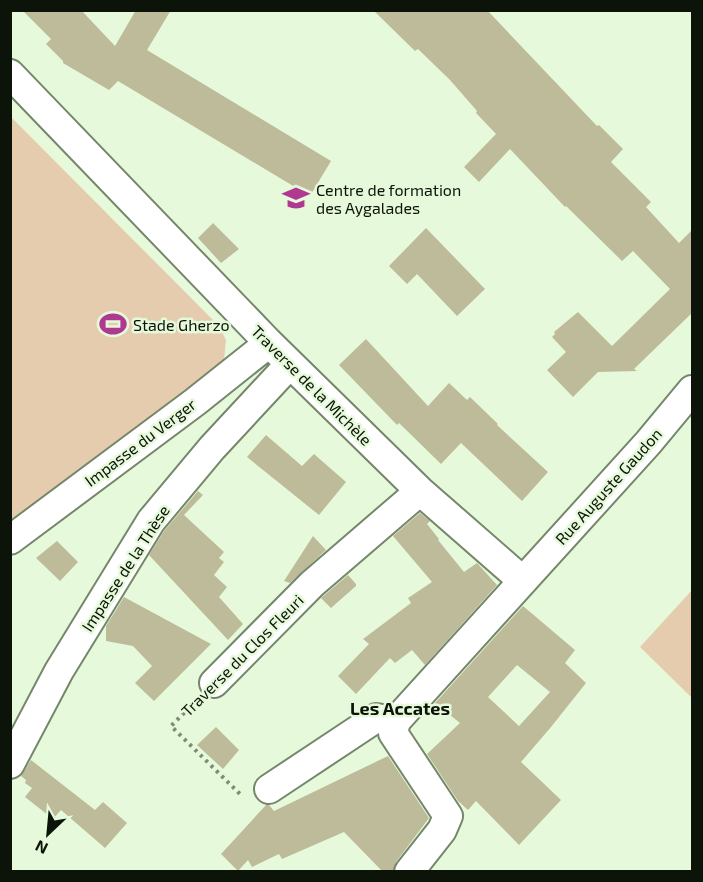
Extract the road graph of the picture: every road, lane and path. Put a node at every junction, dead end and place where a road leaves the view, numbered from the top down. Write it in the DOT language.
graph roads {
  1 [pos="10,74"];
  2 [pos="268,343"];
  3 [pos="290,364"];
  4 [pos="693,390"];
  5 [pos="420,491"];
  6 [pos="10,540"];
  7 [pos="523,581"];
  8 [pos="214,683"];
  9 [pos="396,721"];
  10 [pos="10,764"];
  11 [pos="269,789"];
  12 [pos="409,872"];
  1 -- 2 [label="street, Traverse de la Michèle"];
  2 -- 3 [label="street, Traverse de la Michèle"];
  2 -- 6 [label="street, Impasse du Verger"];
  3 -- 5 [label="street, Traverse de la Michèle"];
  3 -- 10 [label="street, Impasse de la Thèse"];
  4 -- 7 [label="street, Rue Auguste Gaudon"];
  5 -- 7 [label="street, Traverse de la Michèle"];
  5 -- 8 [label="street, Traverse du Clos Fleuri"];
  7 -- 9 [label="street, Rue Auguste Gaudon"];
  8 -- 11 [label="path, Traverse du Clos Fleuri"];
  9 -- 11 [label="street"];
  9 -- 12 [label="street"];
}
